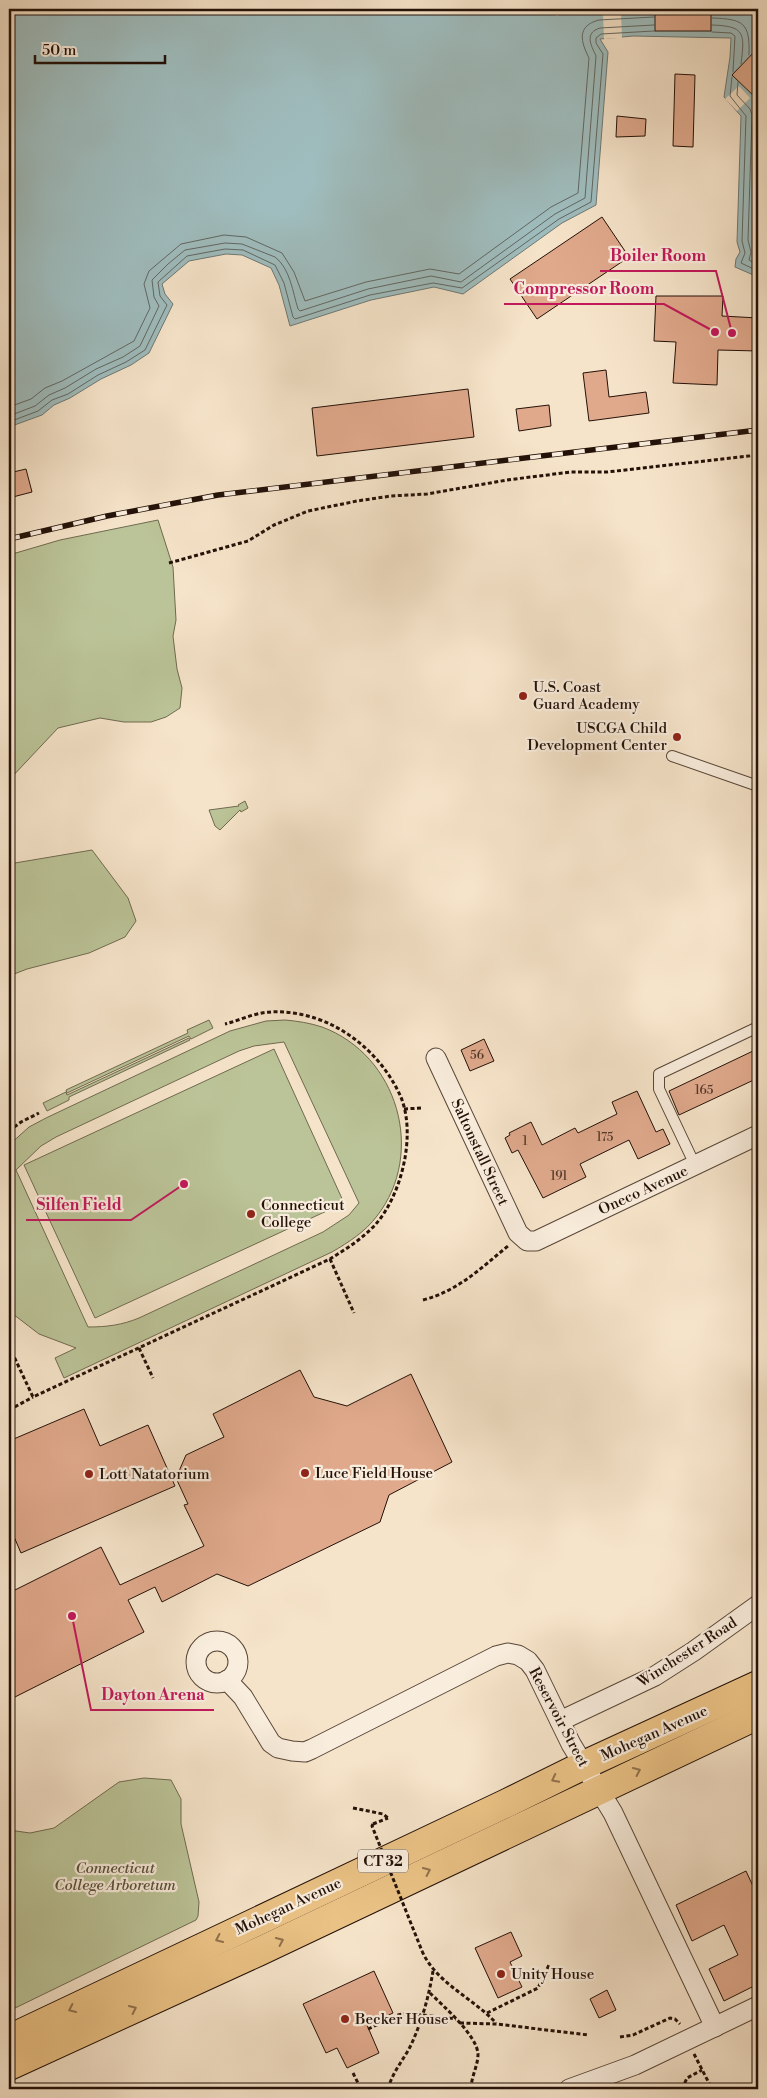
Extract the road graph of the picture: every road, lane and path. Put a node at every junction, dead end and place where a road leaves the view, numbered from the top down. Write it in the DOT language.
graph roads {
  1 [pos="758,455"];
  2 [pos="169,563"];
  3 [pos="672,756"];
  4 [pos="758,786"];
  5 [pos="225,1024"];
  6 [pos="758,1027"];
  7 [pos="436,1058"];
  8 [pos="421,1108"];
  9 [pos="404,1109"];
  10 [pos="39,1112"];
  11 [pos="9,1131"];
  12 [pos="758,1135"];
  13 [pos="695,1166"];
  14 [pos="524,1239"];
  15 [pos="330,1259"];
  16 [pos="423,1300"];
  17 [pos="354,1313"];
  18 [pos="9,1346"];
  19 [pos="139,1348"];
  20 [pos="153,1378"];
  21 [pos="33,1397"];
  22 [pos="9,1410"];
  23 [pos="758,1605"];
  24 [pos="227,1680"];
  25 [pos="758,1685"];
  26 [pos="758,1715"];
  27 [pos="560,1721"];
  28 [pos="584,1764"];
  29 [pos="599,1789"];
  30 [pos="353,1808"];
  31 [pos="549,1965"];
  32 [pos="433,1971"];
  33 [pos="430,1993"];
  34 [pos="758,2006"];
  35 [pos="487,2013"];
  36 [pos="423,2014"];
  37 [pos="457,2019"];
  38 [pos="460,2023"];
  39 [pos="497,2024"];
  40 [pos="681,2027"];
  41 [pos="715,2027"];
  42 [pos="368,2029"];
  43 [pos="588,2035"];
  44 [pos="620,2037"];
  45 [pos="9,2039"];
  46 [pos="692,2051"];
  47 [pos="9,2066"];
  48 [pos="702,2070"];
  49 [pos="352,2073"];
  50 [pos="758,2079"];
  51 [pos="361,2089"];
  52 [pos="388,2089"];
  53 [pos="471,2089"];
  54 [pos="569,2089"];
  55 [pos="682,2089"];
  56 [pos="712,2089"];
  57 [pos="750,2089"];
  1 -- 2 [label="path"];
  3 -- 4 [label="lane"];
  5 -- 9 [label="path"];
  6 -- 13 [label="lane"];
  7 -- 14 [label="street, Saltonstall Street"];
  8 -- 9 [label="path"];
  9 -- 15 [label="path"];
  10 -- 11 [label="path"];
  12 -- 13 [label="street, Oneco Avenue"];
  13 -- 14 [label="street, Oneco Avenue"];
  14 -- 16 [label="path"];
  15 -- 17 [label="path"];
  15 -- 19 [label="path"];
  18 -- 21 [label="path"];
  19 -- 20 [label="path"];
  19 -- 21 [label="path"];
  21 -- 22 [label="path"];
  23 -- 27 [label="street, Winchester Road"];
  24 -- 27 [label="street, Reservoir Street"];
  25 -- 28 [label="highway, Mohegan Avenue / CT 32"];
  29 -- 26 [label="highway, Mohegan Avenue / CT 32, one-way"];
  27 -- 28 [label="street, Reservoir Street"];
  28 -- 29 [label="street, Reservoir Street"];
  28 -- 45 [label="highway, Mohegan Avenue / CT 32, one-way"];
  29 -- 41 [label="street, Reservoir Street"];
  47 -- 29 [label="highway, Mohegan Avenue / CT 32, one-way"];
  30 -- 32 [label="path, bridge"];
  31 -- 35 [label="path"];
  32 -- 33 [label="path"];
  32 -- 35 [label="path"];
  33 -- 36 [label="path"];
  33 -- 37 [label="path"];
  34 -- 41 [label="street"];
  35 -- 39 [label="path"];
  36 -- 37 [label="path"];
  36 -- 42 [label="path"];
  36 -- 52 [label="path"];
  37 -- 38 [label="path"];
  38 -- 39 [label="path"];
  38 -- 53 [label="path"];
  39 -- 43 [label="path"];
  40 -- 44 [label="path"];
  41 -- 54 [label="street"];
  46 -- 48 [label="path"];
  48 -- 55 [label="path"];
  48 -- 56 [label="path"];
  49 -- 51 [label="path"];
  50 -- 57 [label="path"];
}
